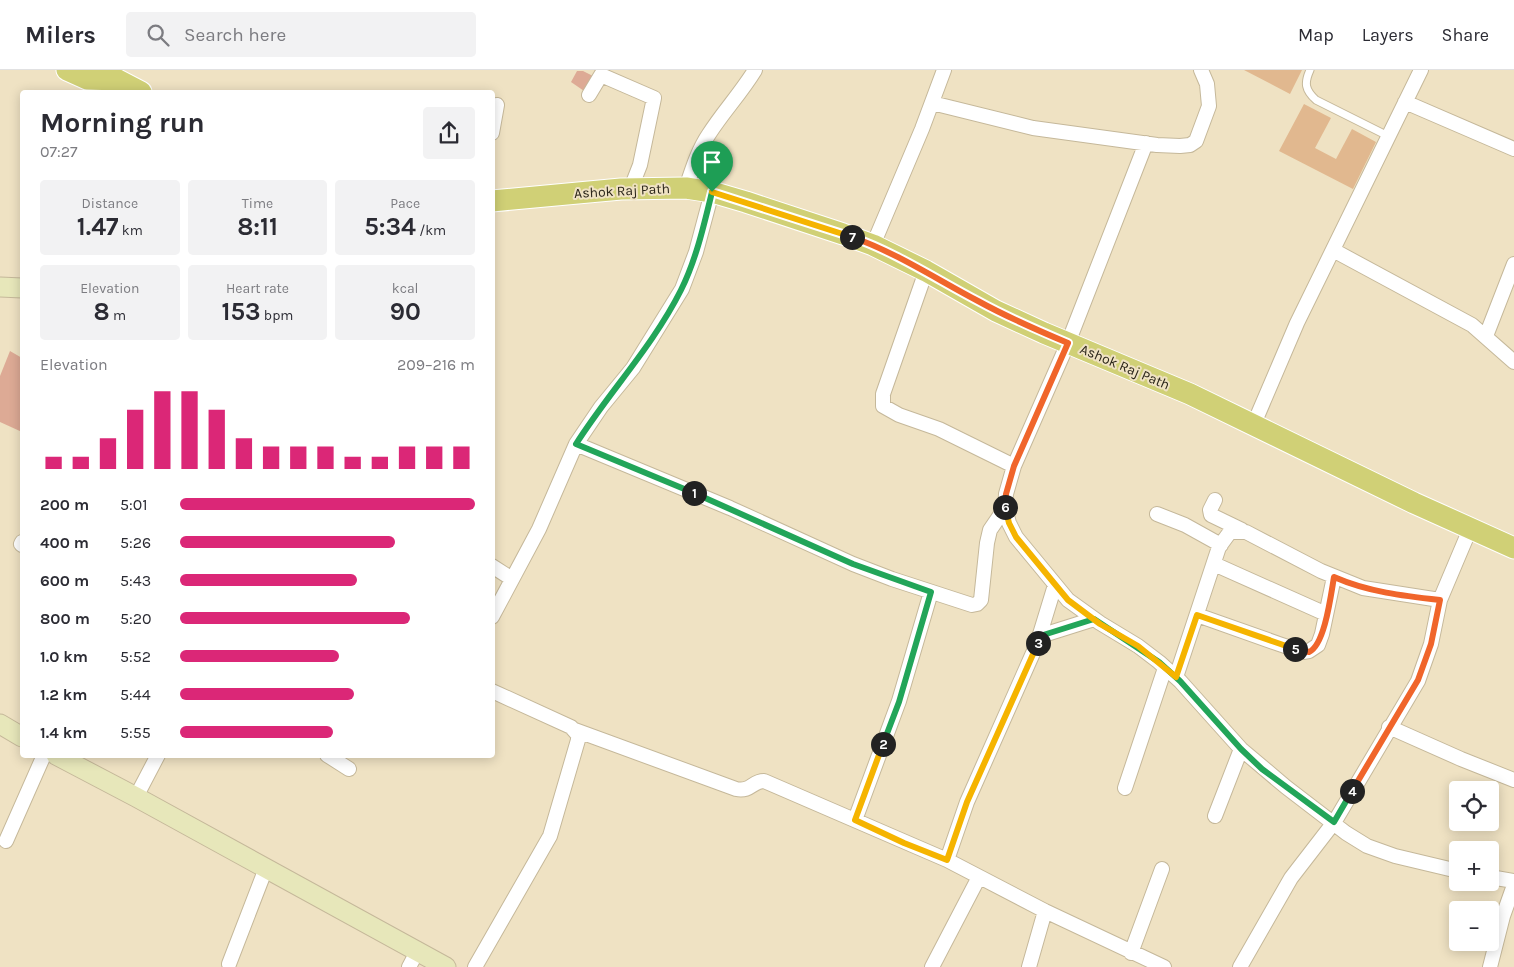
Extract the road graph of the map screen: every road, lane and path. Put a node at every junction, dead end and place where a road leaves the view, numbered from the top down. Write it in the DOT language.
graph roads {
  1 [pos="67,70"];
  2 [pos="755,70"];
  3 [pos="944,70"];
  4 [pos="1201,70"];
  5 [pos="1310,70"];
  6 [pos="1421,70"];
  7 [pos="128,83"];
  8 [pos="589,95"];
  9 [pos="1405,102"];
  10 [pos="932,103"];
  11 [pos="497,104"];
  12 [pos="495,116"];
  13 [pos="1388,136"];
  14 [pos="1146,143"];
  15 [pos="1514,149"];
  16 [pos="631,188"];
  17 [pos="686,188"];
  18 [pos="712,192"];
  19 [pos="495,201"];
  20 [pos="873,245"];
  21 [pos="1333,250"];
  22 [pos="1514,264"];
  23 [pos="926,271"];
  24 [pos="0,287"];
  25 [pos="20,288"];
  26 [pos="1486,336"];
  27 [pos="1068,343"];
  28 [pos="1514,362"];
  29 [pos="1253,426"];
  30 [pos="576,444"];
  31 [pos="1014,466"];
  32 [pos="1215,500"];
  33 [pos="1005,508"];
  34 [pos="1158,514"];
  35 [pos="1470,529"];
  36 [pos="1242,530"];
  37 [pos="1221,544"];
  38 [pos="1514,548"];
  39 [pos="1214,564"];
  40 [pos="495,568"];
  41 [pos="1334,577"];
  42 [pos="512,579"];
  43 [pos="1055,585"];
  44 [pos="931,592"];
  45 [pos="1440,600"];
  46 [pos="495,611"];
  47 [pos="1326,614"];
  48 [pos="1197,615"];
  49 [pos="1094,619"];
  50 [pos="1040,636"];
  51 [pos="1170,672"];
  52 [pos="495,691"];
  53 [pos="0,724"];
  54 [pos="1389,727"];
  55 [pos="575,730"];
  56 [pos="20,735"];
  57 [pos="1241,749"];
  58 [pos="43,758"];
  59 [pos="62,758"];
  60 [pos="156,758"];
  61 [pos="332,758"];
  62 [pos="349,769"];
  63 [pos="1514,780"];
  64 [pos="1126,788"];
  65 [pos="136,797"];
  66 [pos="1215,816"];
  67 [pos="855,820"];
  68 [pos="1334,822"];
  69 [pos="6,841"];
  70 [pos="947,860"];
  71 [pos="266,868"];
  72 [pos="1162,869"];
  73 [pos="1449,869"];
  74 [pos="979,878"];
  75 [pos="1499,879"];
  76 [pos="1514,883"];
  77 [pos="1045,911"];
  78 [pos="418,950"];
  79 [pos="1131,953"];
  80 [pos="229,964"];
  81 [pos="409,967"];
  82 [pos="446,967"];
  83 [pos="475,967"];
  84 [pos="932,967"];
  85 [pos="1029,967"];
  86 [pos="1164,967"];
  87 [pos="1240,967"];
  88 [pos="1490,967"];
  1 -- 7 [label="main road"];
  2 -- 17 [label="street"];
  3 -- 10 [label="street"];
  4 -- 14 [label="street"];
  5 -- 13 [label="lane"];
  6 -- 9 [label="street"];
  8 -- 16 [label="street"];
  9 -- 13 [label="street"];
  9 -- 15 [label="street"];
  10 -- 14 [label="street"];
  10 -- 20 [label="street"];
  11 -- 12 [label="street"];
  13 -- 21 [label="street"];
  14 -- 27 [label="street"];
  16 -- 17 [label="main road, Ashok Raj Path"];
  16 -- 19 [label="main road, Ashok Raj Path"];
  17 -- 18 [label="main road, Ashok Raj Path"];
  18 -- 20 [label="main road, Ashok Raj Path"];
  18 -- 30 [label="street"];
  20 -- 23 [label="main road, Ashok Raj Path"];
  21 -- 26 [label="street"];
  21 -- 29 [label="street"];
  22 -- 26 [label="street"];
  23 -- 27 [label="main road, Ashok Raj Path"];
  23 -- 31 [label="street"];
  24 -- 25 [label="main road"];
  26 -- 28 [label="street"];
  27 -- 29 [label="main road, Ashok Raj Path"];
  27 -- 31 [label="street"];
  29 -- 35 [label="main road, Ashok Raj Path"];
  30 -- 42 [label="street"];
  30 -- 44 [label="street"];
  31 -- 33 [label="street"];
  32 -- 36 [label="street"];
  33 -- 43 [label="street"];
  33 -- 44 [label="street"];
  34 -- 37 [label="street"];
  35 -- 38 [label="main road, Ashok Raj Path"];
  35 -- 45 [label="street"];
  36 -- 37 [label="street"];
  36 -- 41 [label="street"];
  37 -- 39 [label="street"];
  39 -- 47 [label="street"];
  39 -- 48 [label="street"];
  40 -- 42 [label="street"];
  41 -- 45 [label="street"];
  41 -- 47 [label="street"];
  42 -- 46 [label="street"];
  43 -- 49 [label="street"];
  43 -- 50 [label="street"];
  44 -- 67 [label="street"];
  45 -- 54 [label="street"];
  47 -- 48 [label="street"];
  48 -- 51 [label="street"];
  49 -- 50 [label="street"];
  49 -- 51 [label="street"];
  50 -- 70 [label="street"];
  51 -- 57 [label="street"];
  51 -- 64 [label="street"];
  52 -- 55 [label="street"];
  53 -- 56 [label="main road"];
  54 -- 63 [label="street"];
  54 -- 68 [label="street"];
  55 -- 67 [label="street"];
  55 -- 83 [label="street"];
  57 -- 66 [label="street"];
  57 -- 68 [label="street"];
  58 -- 69 [label="street"];
  59 -- 65 [label="main road"];
  60 -- 65 [label="street"];
  61 -- 62 [label="street"];
  65 -- 71 [label="main road"];
  67 -- 70 [label="street"];
  68 -- 73 [label="street"];
  68 -- 87 [label="street"];
  70 -- 74 [label="street"];
  71 -- 78 [label="main road"];
  71 -- 80 [label="street"];
  72 -- 79 [label="street"];
  74 -- 77 [label="street"];
  74 -- 84 [label="street"];
  75 -- 76 [label="street"];
  76 -- 88 [label="street"];
  77 -- 79 [label="street"];
  77 -- 85 [label="street"];
  78 -- 81 [label="street"];
  78 -- 82 [label="main road"];
  79 -- 86 [label="street"];
}
